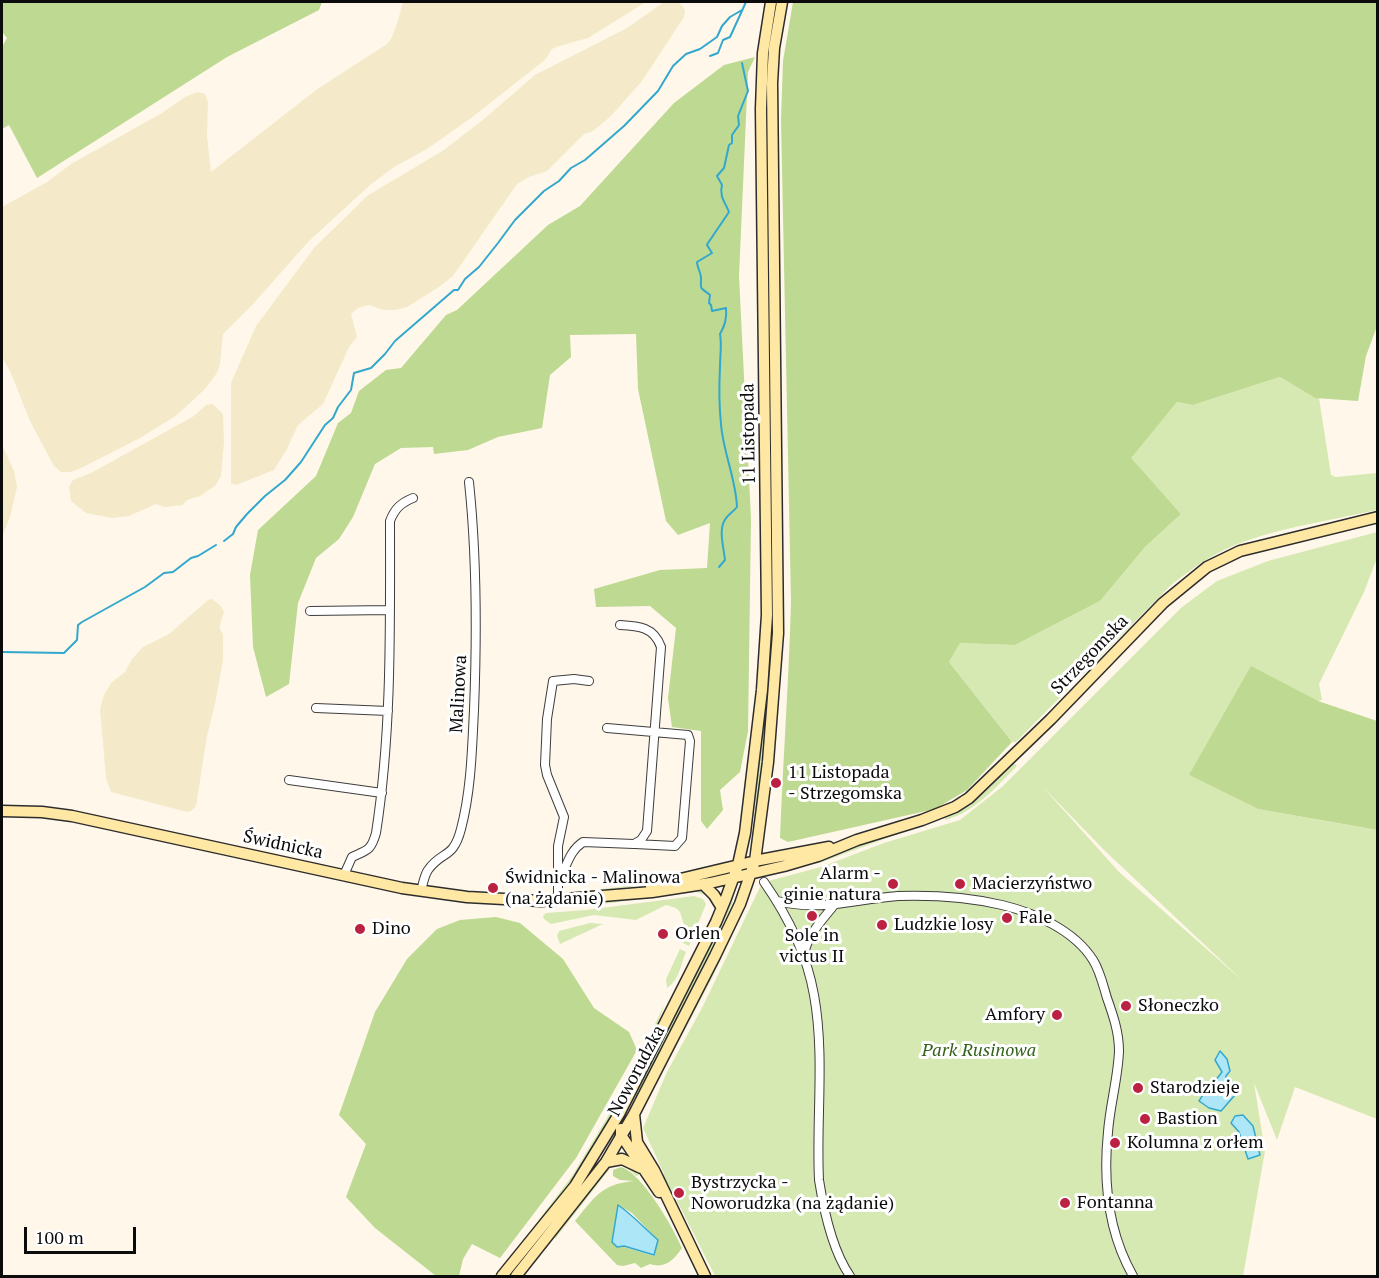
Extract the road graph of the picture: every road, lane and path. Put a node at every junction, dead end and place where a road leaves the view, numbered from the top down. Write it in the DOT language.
graph roads {
  1 [pos="771,2"];
  2 [pos="782,2"];
  3 [pos="469,482"];
  4 [pos="413,498"];
  5 [pos="1377,517"];
  6 [pos="310,610"];
  7 [pos="390,610"];
  8 [pos="620,625"];
  9 [pos="589,681"];
  10 [pos="316,708"];
  11 [pos="388,711"];
  12 [pos="607,728"];
  13 [pos="655,732"];
  14 [pos="289,780"];
  15 [pos="382,793"];
  16 [pos="2,811"];
  17 [pos="759,839"];
  18 [pos="634,844"];
  19 [pos="841,846"];
  20 [pos="776,857"];
  21 [pos="755,861"];
  22 [pos="738,865"];
  23 [pos="752,873"];
  24 [pos="344,875"];
  25 [pos="735,877"];
  26 [pos="558,881"];
  27 [pos="764,882"];
  28 [pos="703,884"];
  29 [pos="421,891"];
  30 [pos="616,895"];
  31 [pos="558,900"];
  32 [pos="777,901"];
  33 [pos="835,904"];
  34 [pos="722,908"];
  35 [pos="804,959"];
  36 [pos="620,1114"];
  37 [pos="634,1114"];
  38 [pos="621,1135"];
  39 [pos="605,1138"];
  40 [pos="637,1143"];
  41 [pos="606,1162"];
  42 [pos="642,1168"];
  43 [pos="666,1197"];
  44 [pos="502,1276"];
  45 [pos="516,1276"];
  46 [pos="705,1276"];
  47 [pos="850,1276"];
  48 [pos="1132,1276"];
  1 -- 22 [label="main road, 11 Listopada"];
  2 -- 17 [label="main road, 11 Listopada"];
  3 -- 29 [label="street, Malinowa"];
  4 -- 7 [label="street"];
  5 -- 19 [label="main road, Strzegomska"];
  6 -- 7 [label="street"];
  7 -- 11 [label="street"];
  8 -- 13 [label="street"];
  9 -- 26 [label="street"];
  10 -- 11 [label="street"];
  11 -- 15 [label="street"];
  12 -- 13 [label="street"];
  13 -- 18 [label="street"];
  13 -- 18 [label="street"];
  14 -- 15 [label="street"];
  15 -- 24 [label="street"];
  16 -- 24 [label="main road, Świdnicka"];
  17 -- 20 [label="main road"];
  17 -- 21 [label="main road, 11 Listopada"];
  18 -- 26 [label="street"];
  19 -- 20 [label="main road, Strzegomska"];
  19 -- 23 [label="main road, Strzegomska"];
  20 -- 21 [label="main road, Strzegomska"];
  21 -- 22 [label="main road, Świdnicka"];
  21 -- 23 [label="main road, Noworudzka"];
  22 -- 25 [label="main road, Noworudzka"];
  22 -- 30 [label="main road, Świdnicka"];
  23 -- 25 [label="main road, Strzegomska"];
  23 -- 37 [label="main road, Noworudzka"];
  24 -- 29 [label="main road, Świdnicka"];
  25 -- 28 [label="main road, Świdnicka"];
  25 -- 34 [label="main road, Noworudzka"];
  26 -- 31 [label="street"];
  27 -- 32 [label="street"];
  28 -- 30 [label="main road, Świdnicka"];
  28 -- 34 [label="main road"];
  29 -- 31 [label="main road, Świdnicka"];
  30 -- 31 [label="main road, Świdnicka"];
  32 -- 33 [label="street"];
  32 -- 35 [label="street"];
  33 -- 35 [label="street"];
  33 -- 48 [label="street"];
  34 -- 36 [label="main road, Noworudzka"];
  35 -- 47 [label="street"];
  36 -- 38 [label="main road"];
  36 -- 39 [label="main road, Noworudzka"];
  37 -- 38 [label="main road, Noworudzka"];
  37 -- 40 [label="main road"];
  38 -- 39 [label="main road"];
  38 -- 40 [label="main road"];
  38 -- 41 [label="main road, Noworudzka"];
  38 -- 42 [label="main road"];
  39 -- 44 [label="main road, Noworudzka"];
  40 -- 43 [label="main road"];
  41 -- 42 [label="main road"];
  41 -- 45 [label="main road, Noworudzka"];
  42 -- 43 [label="main road"];
  43 -- 46 [label="main road"];
}
